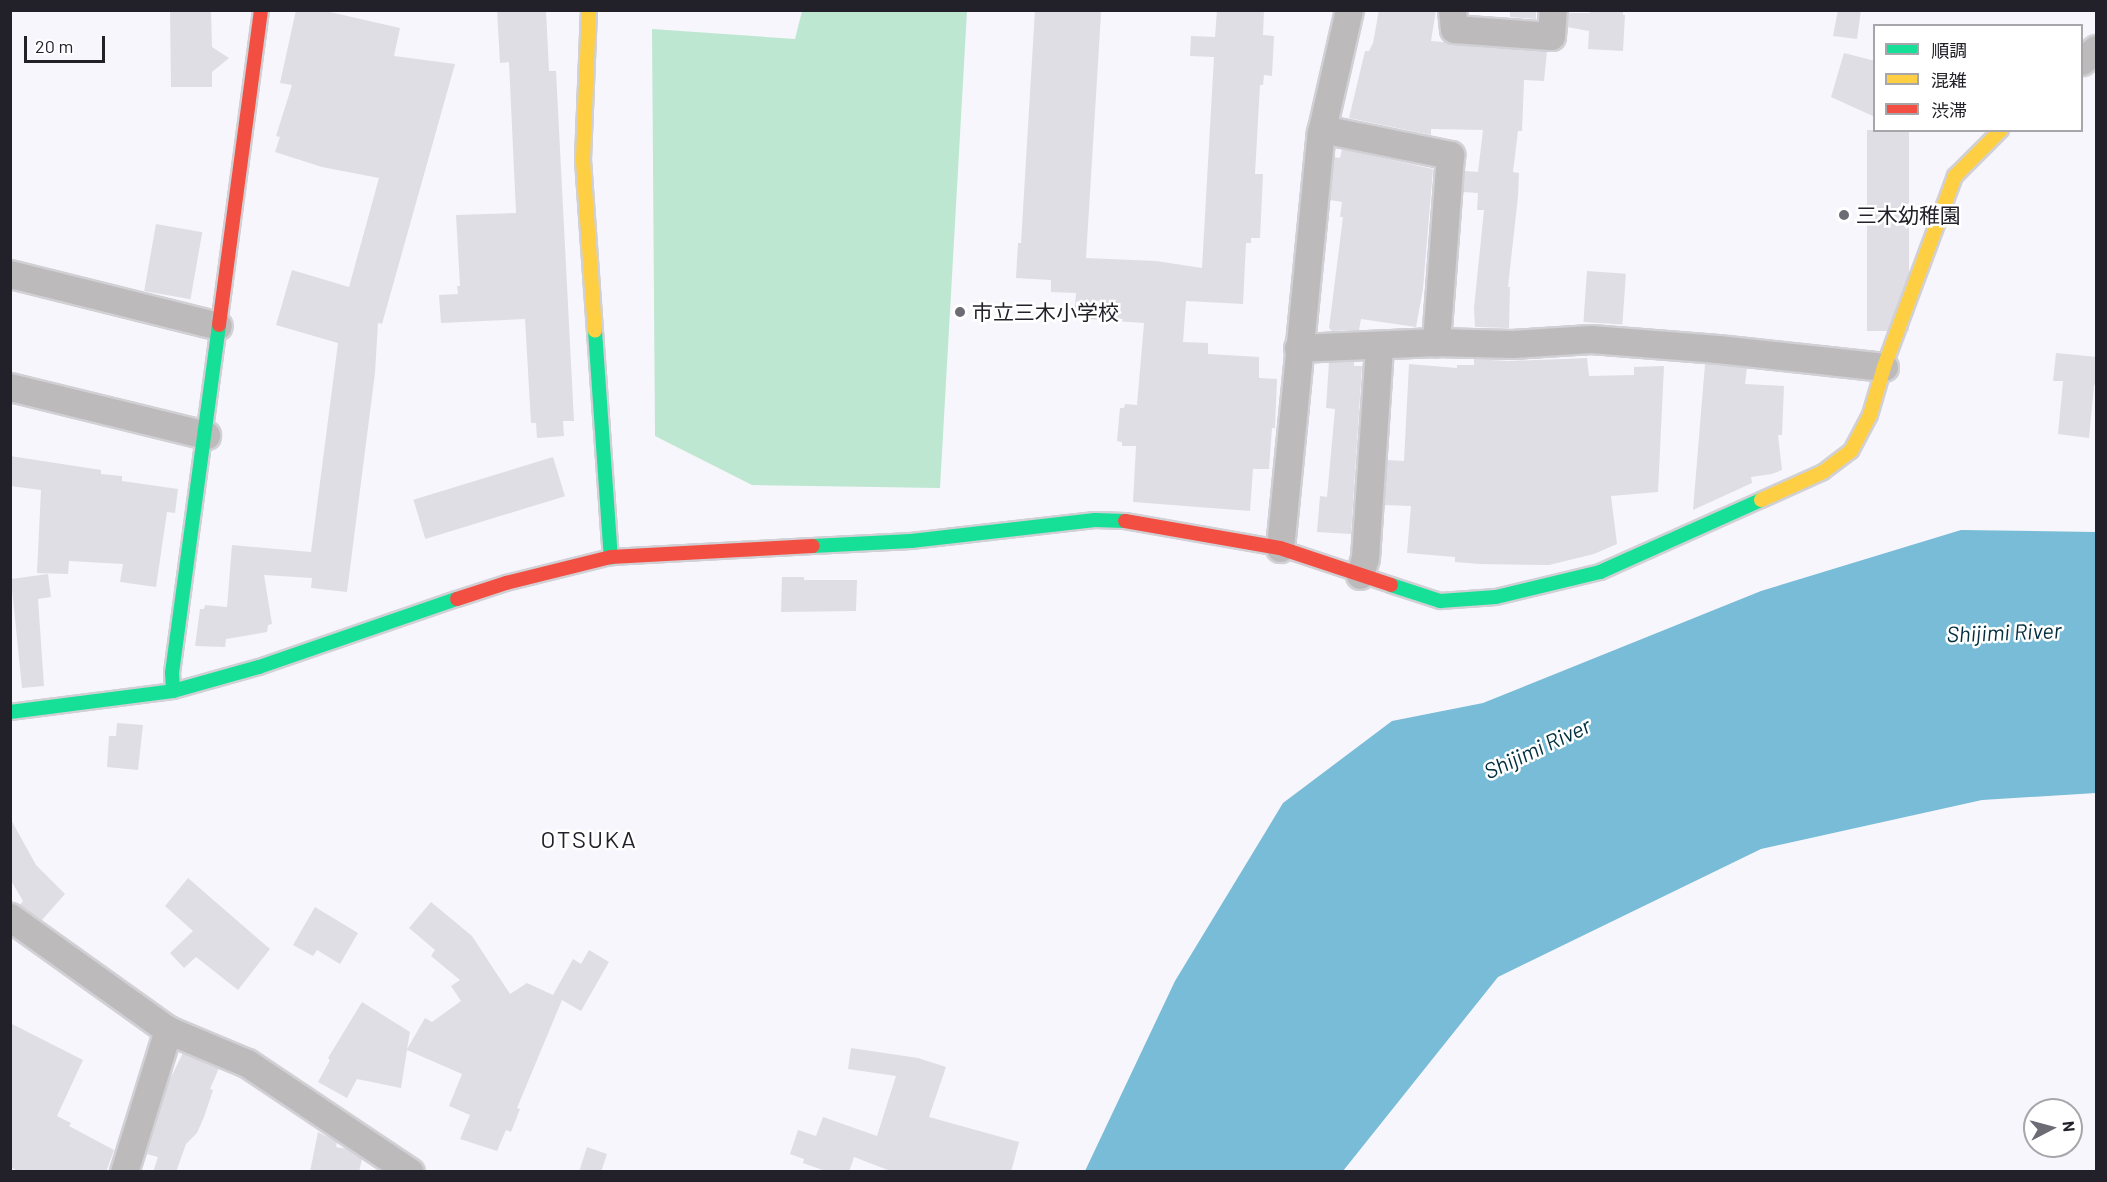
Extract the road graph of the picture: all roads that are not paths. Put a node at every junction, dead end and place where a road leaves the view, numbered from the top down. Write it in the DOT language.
graph roads {
  1 [pos="261,10"];
  2 [pos="589,10"];
  3 [pos="1349,10"];
  4 [pos="1452,10"];
  5 [pos="1553,10"];
  6 [pos="2097,49"];
  7 [pos="2083,61"];
  8 [pos="1322,129"];
  9 [pos="1999,132"];
  10 [pos="10,274"];
  11 [pos="218,326"];
  12 [pos="1436,342"];
  13 [pos="1379,345"];
  14 [pos="1298,348"];
  15 [pos="1884,367"];
  16 [pos="10,387"];
  17 [pos="206,435"];
  18 [pos="1280,548"];
  19 [pos="611,557"];
  20 [pos="1360,575"];
  21 [pos="173,691"];
  22 [pos="10,712"];
  23 [pos="10,917"];
  24 [pos="168,1030"];
  25 [pos="124,1172"];
  26 [pos="410,1172"];
  1 -- 11 [label="street"];
  2 -- 19 [label="street"];
  3 -- 8 [label="street"];
  4 -- 5 [label="street"];
  6 -- 7 [label="street"];
  8 -- 12 [label="street"];
  8 -- 14 [label="street"];
  9 -- 15 [label="street"];
  10 -- 11 [label="street"];
  11 -- 17 [label="street"];
  12 -- 13 [label="street"];
  12 -- 15 [label="street"];
  13 -- 14 [label="street"];
  13 -- 20 [label="street"];
  14 -- 18 [label="street"];
  15 -- 20 [label="street"];
  16 -- 17 [label="street"];
  17 -- 21 [label="street"];
  18 -- 19 [label="street"];
  18 -- 20 [label="street"];
  19 -- 21 [label="street"];
  21 -- 22 [label="street"];
  23 -- 24 [label="street"];
  24 -- 25 [label="street"];
  24 -- 26 [label="street"];
}
